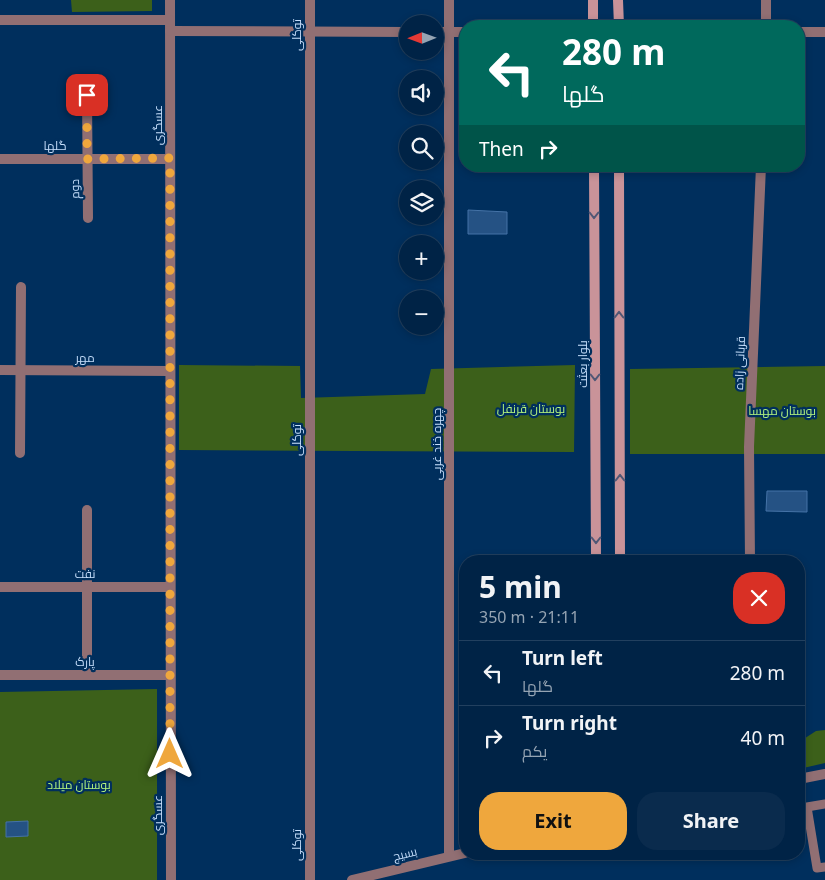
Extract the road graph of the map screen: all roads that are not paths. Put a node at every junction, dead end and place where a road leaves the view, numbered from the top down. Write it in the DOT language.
graph roads {
  1 [pos="170,0"];
  2 [pos="310,0"];
  3 [pos="449,0"];
  4 [pos="593,0"];
  5 [pos="618,0"];
  6 [pos="766,0"];
  7 [pos="0,20"];
  8 [pos="593,20"];
  9 [pos="619,20"];
  10 [pos="766,20"];
  11 [pos="170,26"];
  12 [pos="310,32"];
  13 [pos="399,32"];
  14 [pos="444,32"];
  15 [pos="449,32"];
  16 [pos="459,32"];
  17 [pos="805,32"];
  18 [pos="825,32"];
  19 [pos="87,95"];
  20 [pos="170,158"];
  21 [pos="0,159"];
  22 [pos="87,159"];
  23 [pos="594,172"];
  24 [pos="619,172"];
  25 [pos="761,172"];
  26 [pos="88,218"];
  27 [pos="21,287"];
  28 [pos="0,370"];
  29 [pos="21,370"];
  30 [pos="170,371"];
  31 [pos="20,453"];
  32 [pos="87,510"];
  33 [pos="596,555"];
  34 [pos="620,555"];
  35 [pos="750,555"];
  36 [pos="0,587"];
  37 [pos="88,587"];
  38 [pos="170,587"];
  39 [pos="0,675"];
  40 [pos="87,675"];
  41 [pos="170,675"];
  42 [pos="825,774"];
  43 [pos="805,778"];
  44 [pos="825,804"];
  45 [pos="459,854"];
  46 [pos="449,856"];
  47 [pos="825,867"];
  48 [pos="171,880"];
  49 [pos="310,880"];
  50 [pos="352,880"];
  1 -- 11 [label="street, عسگری"];
  2 -- 12 [label="street, توکلی"];
  3 -- 15 [label="street, چهره خند غربی"];
  4 -- 8 [label="street"];
  5 -- 9 [label="street"];
  6 -- 10 [label="street"];
  7 -- 11 [label="street"];
  11 -- 12 [label="street"];
  11 -- 20 [label="street, عسگری"];
  12 -- 13 [label="street"];
  12 -- 49 [label="street, توکلی"];
  14 -- 15 [label="street"];
  15 -- 16 [label="street"];
  15 -- 46 [label="street, چهره خند غربی"];
  17 -- 18 [label="street"];
  19 -- 22 [label="street, دوم"];
  20 -- 22 [label="street, گلها"];
  20 -- 30 [label="street, عسگری"];
  21 -- 22 [label="street, گلها"];
  22 -- 26 [label="street, دوم"];
  23 -- 33 [label="street, بلوار بعثت, one-way"];
  34 -- 24 [label="street, one-way"];
  25 -- 35 [label="street, قربانی زاده"];
  27 -- 29 [label="street"];
  28 -- 29 [label="street, مهر"];
  29 -- 30 [label="street, مهر"];
  29 -- 31 [label="street"];
  30 -- 38 [label="street, عسگری"];
  32 -- 37 [label="street"];
  36 -- 37 [label="street, نفت"];
  37 -- 38 [label="street, نفت"];
  37 -- 40 [label="street"];
  38 -- 41 [label="street, عسگری"];
  39 -- 40 [label="street, پارک"];
  40 -- 41 [label="street, پارک"];
  41 -- 48 [label="street, عسگری"];
  42 -- 43 [label="street"];
  44 -- 47 [label="lane"];
  45 -- 46 [label="street, بسیج"];
  46 -- 50 [label="street, بسیج"];
}
